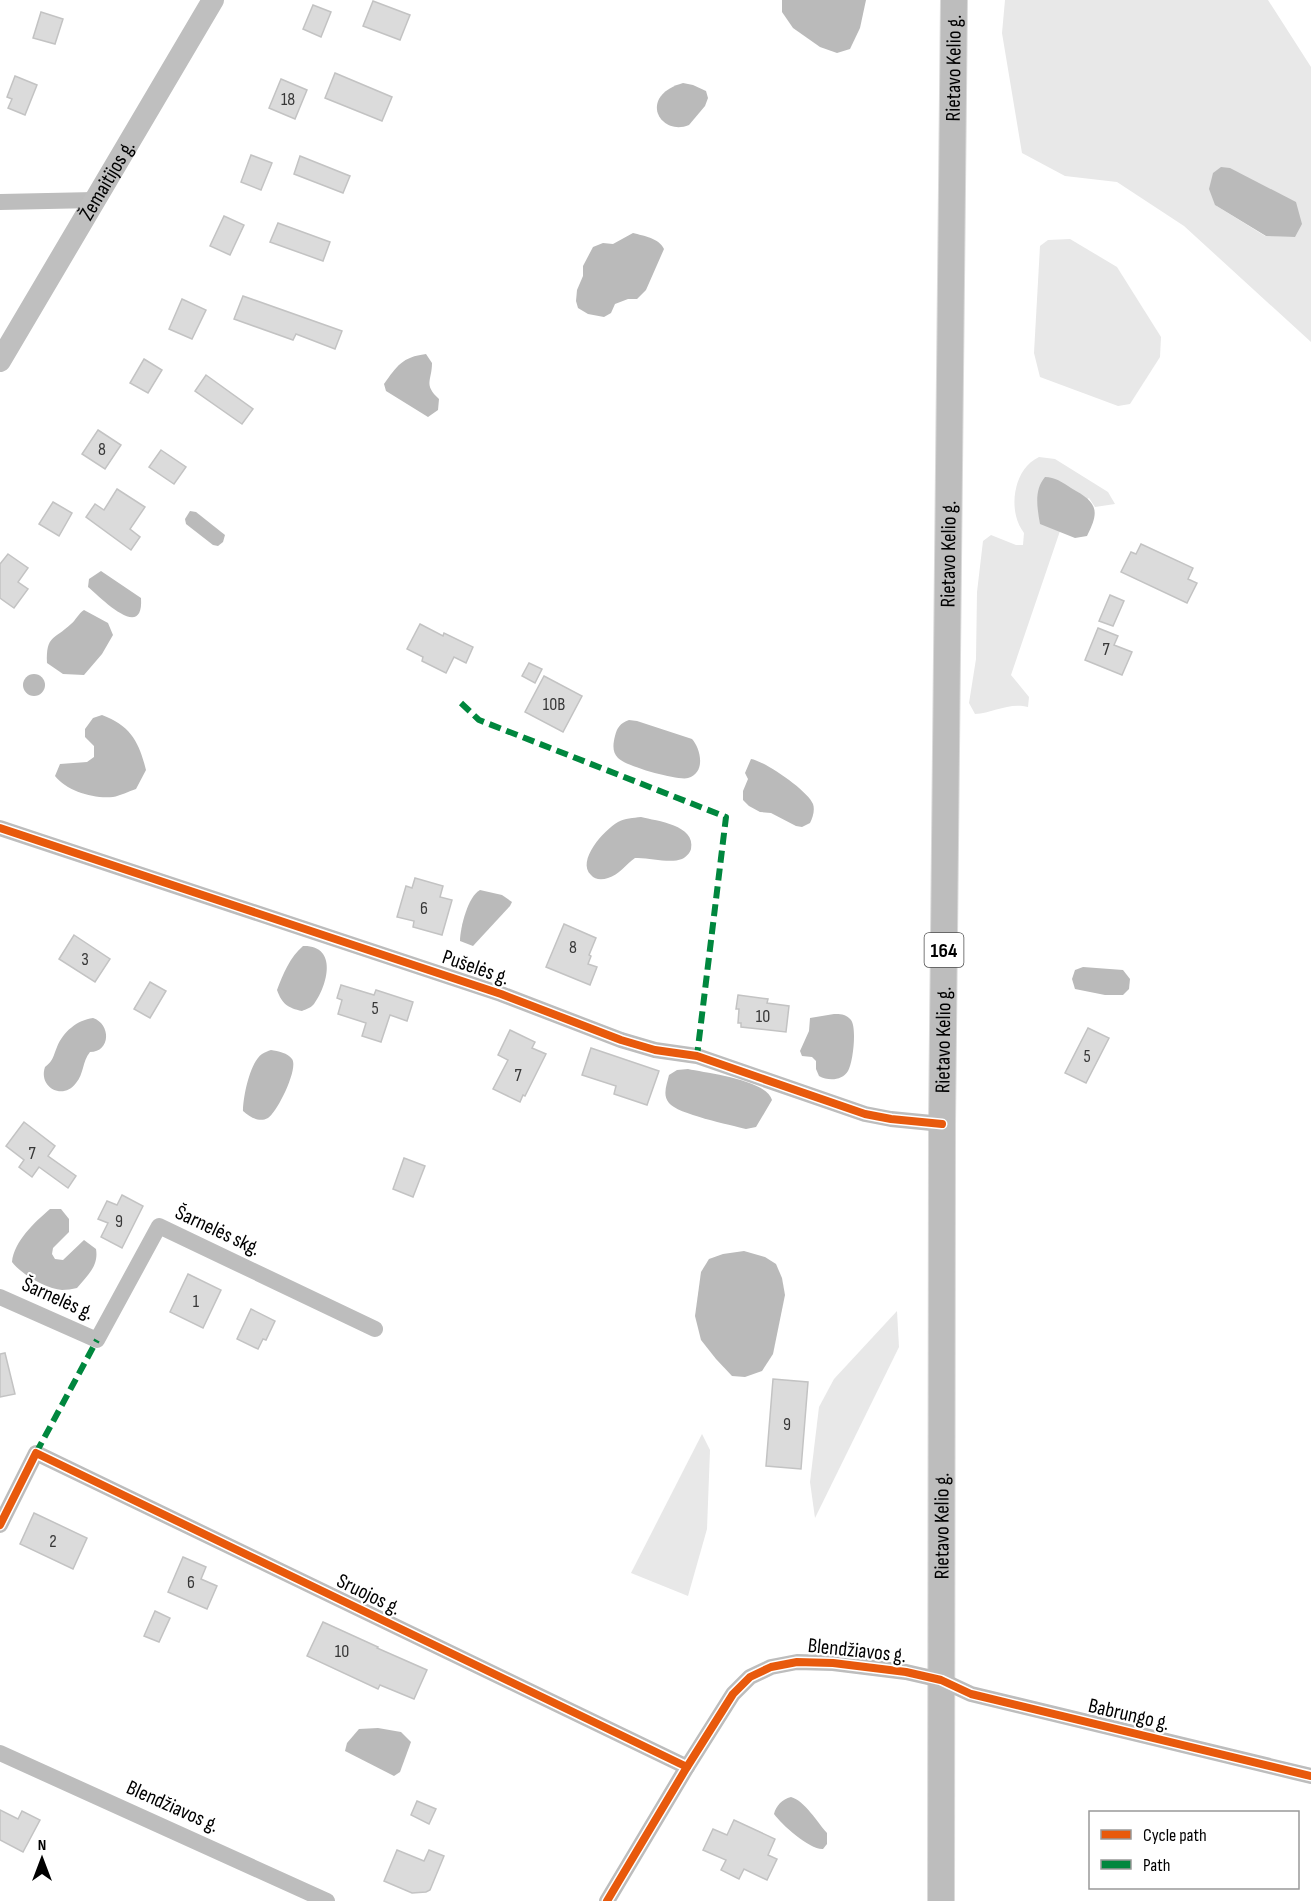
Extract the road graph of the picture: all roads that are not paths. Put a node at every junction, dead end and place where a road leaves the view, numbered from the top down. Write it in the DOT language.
graph roads {
  1 [pos="213,0"];
  2 [pos="954,0"];
  3 [pos="95,200"];
  4 [pos="0,202"];
  5 [pos="0,361"];
  6 [pos="0,828"];
  7 [pos="942,1124"];
  8 [pos="0,1297"];
  9 [pos="375,1329"];
  10 [pos="97,1340"];
  11 [pos="0,1526"];
  12 [pos="941,1680"];
  13 [pos="0,1753"];
  14 [pos="687,1767"];
  15 [pos="1311,1776"];
  16 [pos="327,1901"];
  17 [pos="607,1901"];
  18 [pos="940,1901"];
  1 -- 3 [label="main road, Žemaitijos g."];
  2 -- 7 [label="main road, Rietavo Kelio g. / 164"];
  3 -- 4 [label="street"];
  3 -- 5 [label="main road, Žemaitijos g."];
  6 -- 7 [label="street, Pušelės g."];
  7 -- 12 [label="main road, Rietavo Kelio g. / 164"];
  8 -- 10 [label="street, Šarnelės g."];
  9 -- 10 [label="street, Šarnelės skg."];
  11 -- 14 [label="street, Sruojos g."];
  12 -- 14 [label="street, Blendžiavos g."];
  12 -- 15 [label="street, Babrungo g."];
  12 -- 18 [label="main road, Rietavo Kelio g. / 164"];
  13 -- 16 [label="street, Blendžiavos g."];
  14 -- 17 [label="street, Blendžiavos g."];
}
